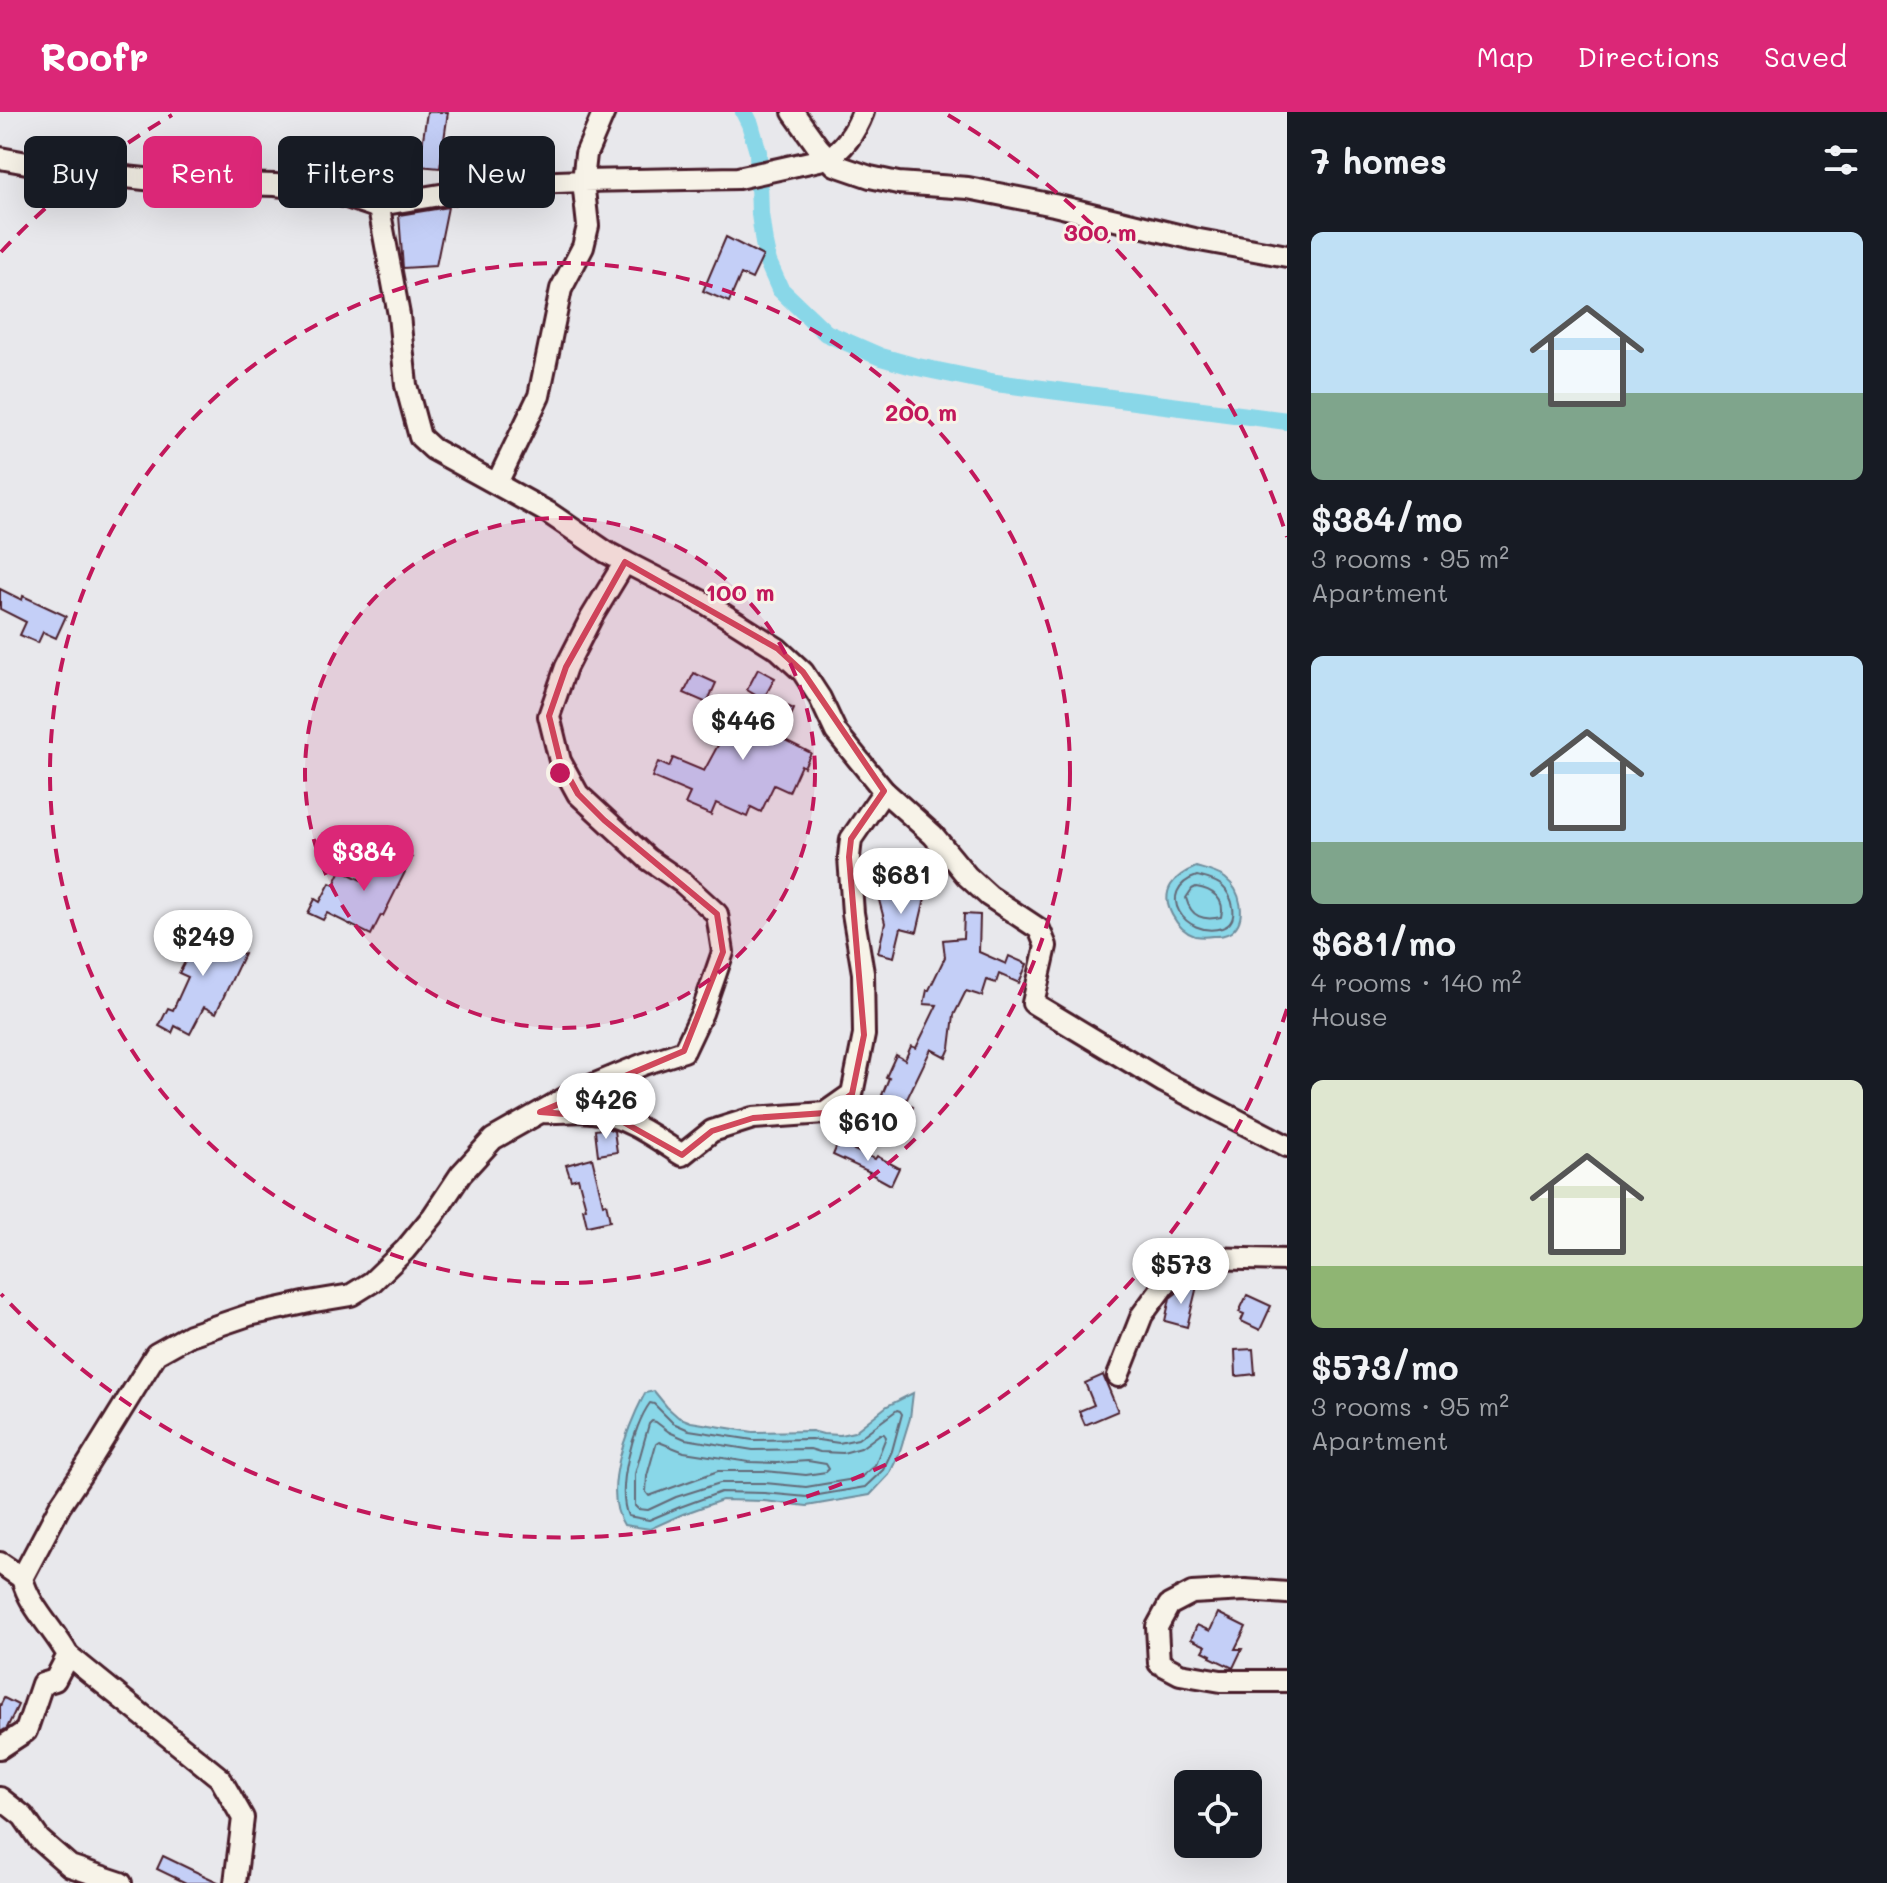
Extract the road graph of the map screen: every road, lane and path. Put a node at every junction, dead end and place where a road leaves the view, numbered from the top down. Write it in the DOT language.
graph roads {
  1 [pos="604,112"];
  2 [pos="793,112"];
  3 [pos="863,112"];
  4 [pos="0,158"];
  5 [pos="828,158"];
  6 [pos="583,181"];
  7 [pos="278,185"];
  8 [pos="423,198"];
  9 [pos="379,208"];
  10 [pos="1287,256"];
  11 [pos="497,483"];
  12 [pos="625,562"];
  13 [pos="884,791"];
  14 [pos="540,1112"];
  15 [pos="1287,1146"];
  16 [pos="1287,1260"];
  17 [pos="1118,1376"];
  18 [pos="0,1563"];
  19 [pos="22,1578"];
  20 [pos="1287,1593"];
  21 [pos="68,1655"];
  22 [pos="1287,1681"];
  23 [pos="0,1748"];
  24 [pos="0,1798"];
  25 [pos="121,1883"];
  26 [pos="235,1883"];
  1 -- 6 [label="street"];
  2 -- 5 [label="street"];
  3 -- 5 [label="street"];
  4 -- 7 [label="street"];
  5 -- 6 [label="street"];
  5 -- 10 [label="street"];
  6 -- 8 [label="street"];
  6 -- 11 [label="street"];
  9 -- 11 [label="street"];
  11 -- 12 [label="street"];
  12 -- 13 [label="street"];
  12 -- 14 [label="street"];
  13 -- 14 [label="street"];
  13 -- 15 [label="street"];
  14 -- 19 [label="street"];
  16 -- 17 [label="street"];
  18 -- 19 [label="street"];
  19 -- 21 [label="street"];
  20 -- 22 [label="street"];
  21 -- 23 [label="street"];
  21 -- 26 [label="street"];
  24 -- 25 [label="street"];
}
